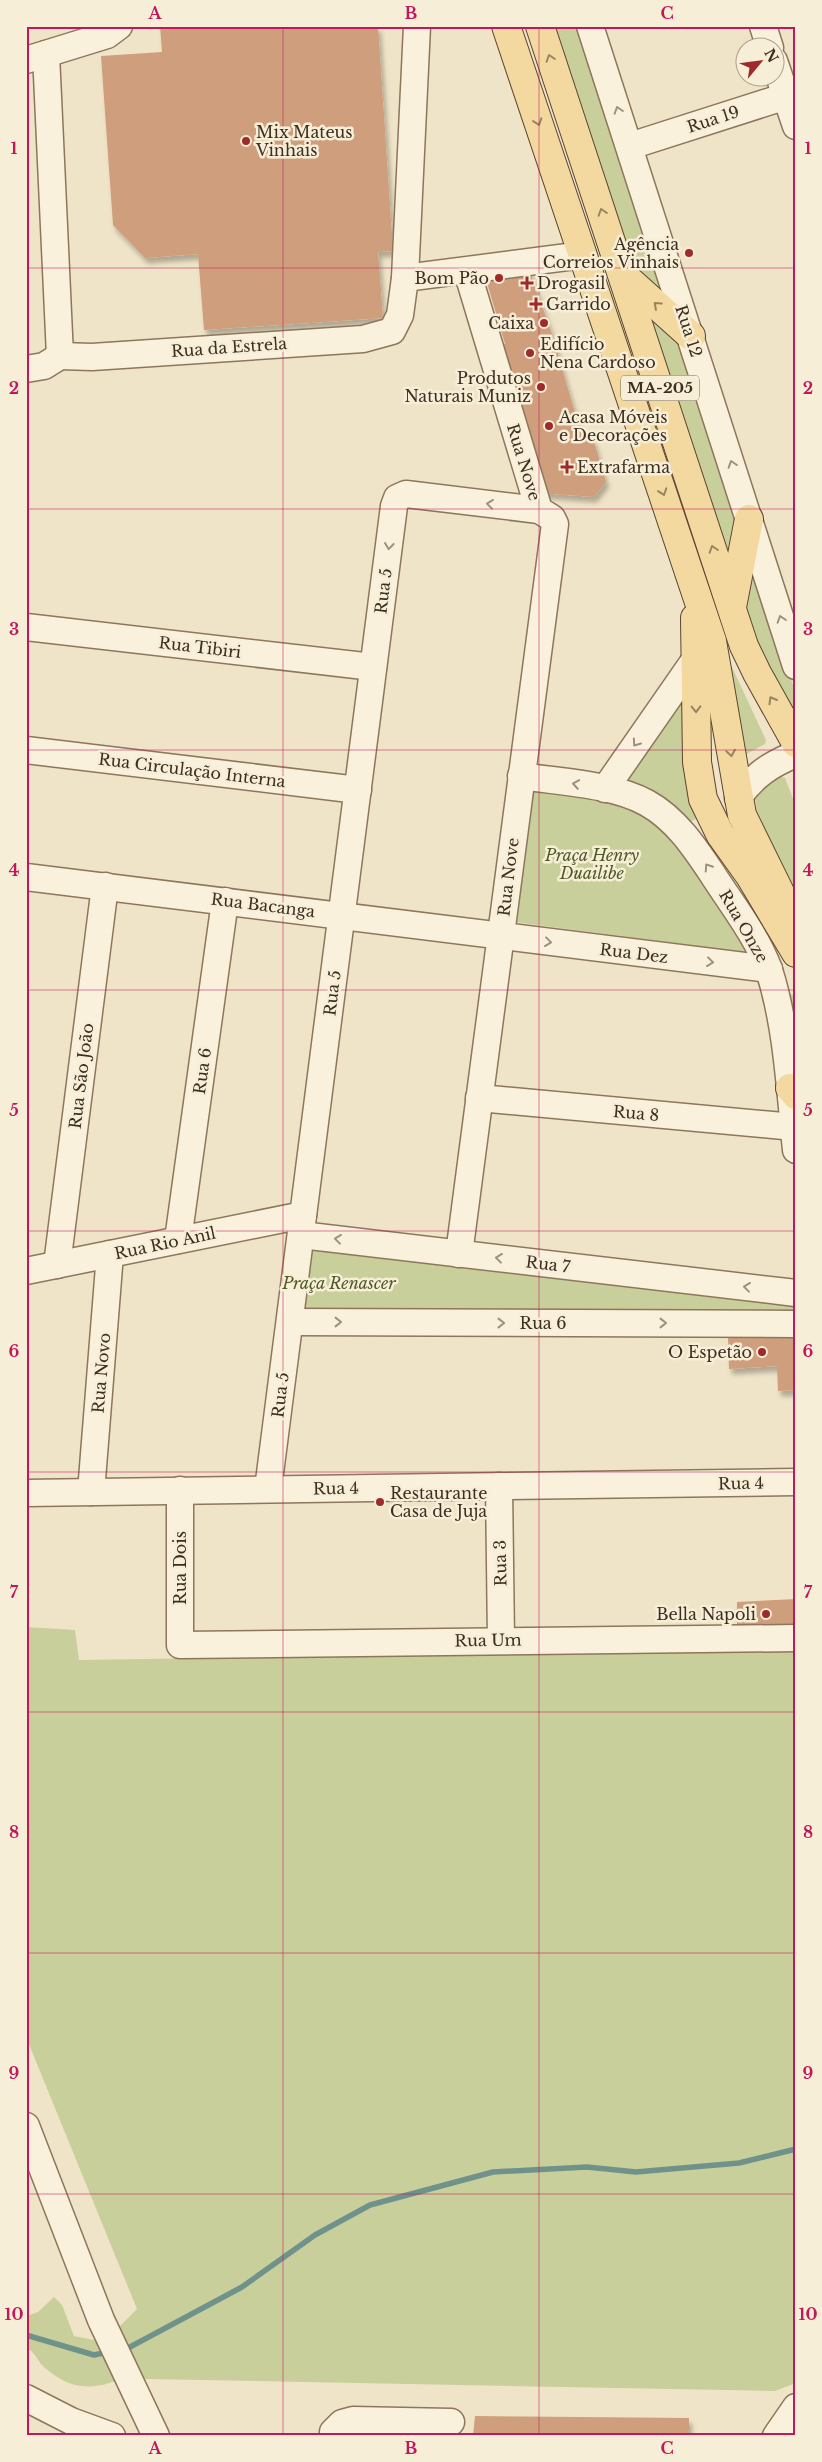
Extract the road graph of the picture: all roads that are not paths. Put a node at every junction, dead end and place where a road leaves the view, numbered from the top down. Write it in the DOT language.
graph roads {
  1 [pos="120,26"];
  2 [pos="417,26"];
  3 [pos="506,26"];
  4 [pos="540,26"];
  5 [pos="590,26"];
  6 [pos="763,26"];
  7 [pos="767,38"];
  8 [pos="36,57"];
  9 [pos="784,80"];
  10 [pos="791,94"];
  11 [pos="796,126"];
  12 [pos="630,146"];
  13 [pos="583,255"];
  14 [pos="467,271"];
  15 [pos="622,275"];
  16 [pos="405,278"];
  17 [pos="690,336"];
  18 [pos="60,356"];
  19 [pos="26,368"];
  20 [pos="397,498"];
  21 [pos="539,510"];
  22 [pos="750,519"];
  23 [pos="695,586"];
  24 [pos="732,609"];
  25 [pos="26,626"];
  26 [pos="694,661"];
  27 [pos="796,666"];
  28 [pos="373,667"];
  29 [pos="796,743"];
  30 [pos="26,750"];
  31 [pos="796,754"];
  32 [pos="521,776"];
  33 [pos="605,789"];
  34 [pos="358,790"];
  35 [pos="738,798"];
  36 [pos="26,877"];
  37 [pos="105,886"];
  38 [pos="225,901"];
  39 [pos="342,915"];
  40 [pos="796,925"];
  41 [pos="500,936"];
  42 [pos="796,953"];
  43 [pos="768,969"];
  44 [pos="793,1092"];
  45 [pos="479,1098"];
  46 [pos="795,1139"];
  47 [pos="302,1225"];
  48 [pos="178,1240"];
  49 [pos="110,1254"];
  50 [pos="459,1254"];
  51 [pos="57,1265"];
  52 [pos="26,1272"];
  53 [pos="796,1293"];
  54 [pos="290,1322"];
  55 [pos="796,1324"];
  56 [pos="796,1482"];
  57 [pos="499,1486"];
  58 [pos="268,1489"];
  59 [pos="180,1490"];
  60 [pos="26,1492"];
  61 [pos="91,1492"];
  62 [pos="796,1638"];
  63 [pos="501,1640"];
  64 [pos="180,1645"];
  65 [pos="26,2126"];
  66 [pos="26,2398"];
  67 [pos="796,2408"];
  68 [pos="450,2422"];
  69 [pos="783,2428"];
  70 [pos="112,2436"];
  71 [pos="156,2436"];
  72 [pos="333,2436"];
  1 -- 8 [label="street"];
  2 -- 16 [label="street, Rua da Estrela"];
  3 -- 13 [label="main road, MA-205, one-way"];
  15 -- 4 [label="main road, MA-205, one-way"];
  12 -- 5 [label="street, Rua 12, one-way"];
  6 -- 7 [label="street"];
  8 -- 18 [label="street"];
  9 -- 10 [label="street"];
  10 -- 11 [label="street"];
  10 -- 12 [label="street, Rua 19"];
  12 -- 17 [label="street, Rua 12"];
  13 -- 14 [label="street"];
  13 -- 23 [label="main road, MA-205, one-way"];
  14 -- 16 [label="street"];
  14 -- 21 [label="street, Rua Nove"];
  17 -- 15 [label="main road, one-way"];
  24 -- 15 [label="main road, MA-205, one-way"];
  16 -- 18 [label="street, Rua da Estrela"];
  22 -- 17 [label="street, Rua 12, one-way"];
  18 -- 19 [label="street"];
  21 -- 20 [label="street, Rua Nove, one-way"];
  20 -- 28 [label="street, Rua 5, one-way"];
  21 -- 32 [label="street, Rua Nove"];
  22 -- 24 [label="main road"];
  27 -- 22 [label="street, Rua 12, one-way"];
  23 -- 26 [label="main road"];
  23 -- 35 [label="main road, MA-205, one-way"];
  29 -- 24 [label="main road, MA-205, one-way"];
  25 -- 28 [label="street, Rua Tibiri"];
  26 -- 33 [label="street, one-way"];
  26 -- 42 [label="main road, one-way"];
  28 -- 34 [label="street, Rua 5"];
  30 -- 34 [label="street, Rua Circulação Interna"];
  31 -- 35 [label="street"];
  33 -- 32 [label="street, Rua Onze, one-way"];
  32 -- 41 [label="street, Rua Nove"];
  43 -- 33 [label="street, Rua Onze, one-way"];
  34 -- 39 [label="street, Rua 5"];
  35 -- 40 [label="main road, MA-205"];
  36 -- 37 [label="street, Rua Bacanga"];
  37 -- 38 [label="street, Rua Bacanga"];
  37 -- 51 [label="street, Rua São João"];
  38 -- 39 [label="street, Rua Bacanga"];
  38 -- 48 [label="street, Rua 6"];
  39 -- 41 [label="street, Rua Bacanga"];
  39 -- 47 [label="street, Rua 5"];
  41 -- 43 [label="street, Rua Dez, one-way"];
  41 -- 45 [label="street, Rua Nove"];
  43 -- 44 [label="street, Rua Onze"];
  44 -- 46 [label="street, Rua Onze"];
  45 -- 46 [label="street, Rua 8"];
  45 -- 50 [label="street, Rua Nove"];
  47 -- 48 [label="street, Rua Rio Anil"];
  50 -- 47 [label="street, Rua 7, one-way"];
  47 -- 54 [label="street, Rua 5"];
  48 -- 49 [label="street, Rua Rio Anil"];
  49 -- 51 [label="street, Rua Rio Anil"];
  49 -- 61 [label="street, Rua Novo"];
  53 -- 50 [label="street, Rua 7, one-way"];
  51 -- 52 [label="street, Rua Rio Anil"];
  54 -- 55 [label="street, Rua 6, one-way"];
  54 -- 58 [label="street, Rua 5"];
  56 -- 57 [label="street, Rua 4"];
  57 -- 58 [label="street, Rua 4"];
  57 -- 63 [label="street, Rua 3"];
  58 -- 59 [label="street, Rua 4"];
  59 -- 61 [label="street, Rua 4"];
  59 -- 64 [label="street, Rua Dois"];
  60 -- 61 [label="street, Rua 4"];
  62 -- 63 [label="street, Rua Um"];
  63 -- 64 [label="street, Rua Um"];
  65 -- 71 [label="street"];
  66 -- 70 [label="street"];
  67 -- 69 [label="street"];
  68 -- 72 [label="street"];
}
